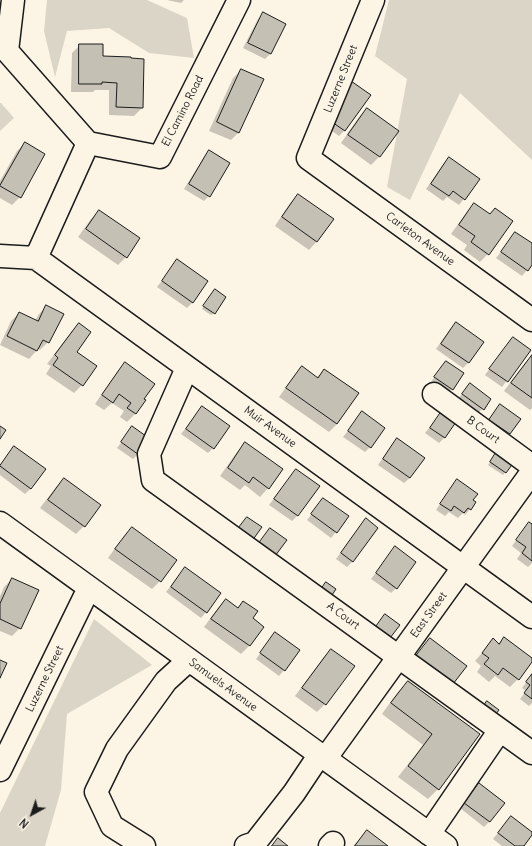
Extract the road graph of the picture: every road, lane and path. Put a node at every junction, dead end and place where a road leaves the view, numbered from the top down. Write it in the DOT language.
graph roads {
  1 [pos="13,0"];
  2 [pos="238,0"];
  3 [pos="373,0"];
  4 [pos="88,143"];
  5 [pos="308,158"];
  6 [pos="0,256"];
  7 [pos="36,258"];
  8 [pos="532,320"];
  9 [pos="187,368"];
  10 [pos="434,394"];
  11 [pos="532,466"];
  12 [pos="532,472"];
  13 [pos="0,523"];
  14 [pos="463,567"];
  15 [pos="89,588"];
  16 [pos="532,617"];
  17 [pos="399,657"];
  18 [pos="189,660"];
  19 [pos="500,730"];
  20 [pos="532,753"];
  21 [pos="322,757"];
  22 [pos="0,770"];
  23 [pos="437,840"];
  24 [pos="144,846"];
  25 [pos="246,846"];
  1 -- 4 [label="street"];
  2 -- 4 [label="street, El Camino Road"];
  3 -- 5 [label="street, Luzerne Street"];
  4 -- 7 [label="street"];
  5 -- 8 [label="street, Carleton Avenue"];
  6 -- 7 [label="street"];
  7 -- 9 [label="street, Muir Avenue"];
  9 -- 14 [label="street, Muir Avenue"];
  9 -- 17 [label="street, A Court"];
  10 -- 11 [label="street, B Court"];
  12 -- 14 [label="street, East Street"];
  13 -- 15 [label="street, Samuels Avenue"];
  14 -- 16 [label="street, Muir Avenue"];
  14 -- 17 [label="street, East Street"];
  15 -- 18 [label="street, Samuels Avenue"];
  15 -- 22 [label="street, Luzerne Street"];
  17 -- 19 [label="street, A Court"];
  17 -- 21 [label="street, East Street"];
  18 -- 21 [label="street, Samuels Avenue"];
  18 -- 24 [label="street"];
  19 -- 20 [label="street, A Court"];
  19 -- 23 [label="street"];
  21 -- 23 [label="street, Samuels Avenue"];
  21 -- 25 [label="street, East Street"];
}
